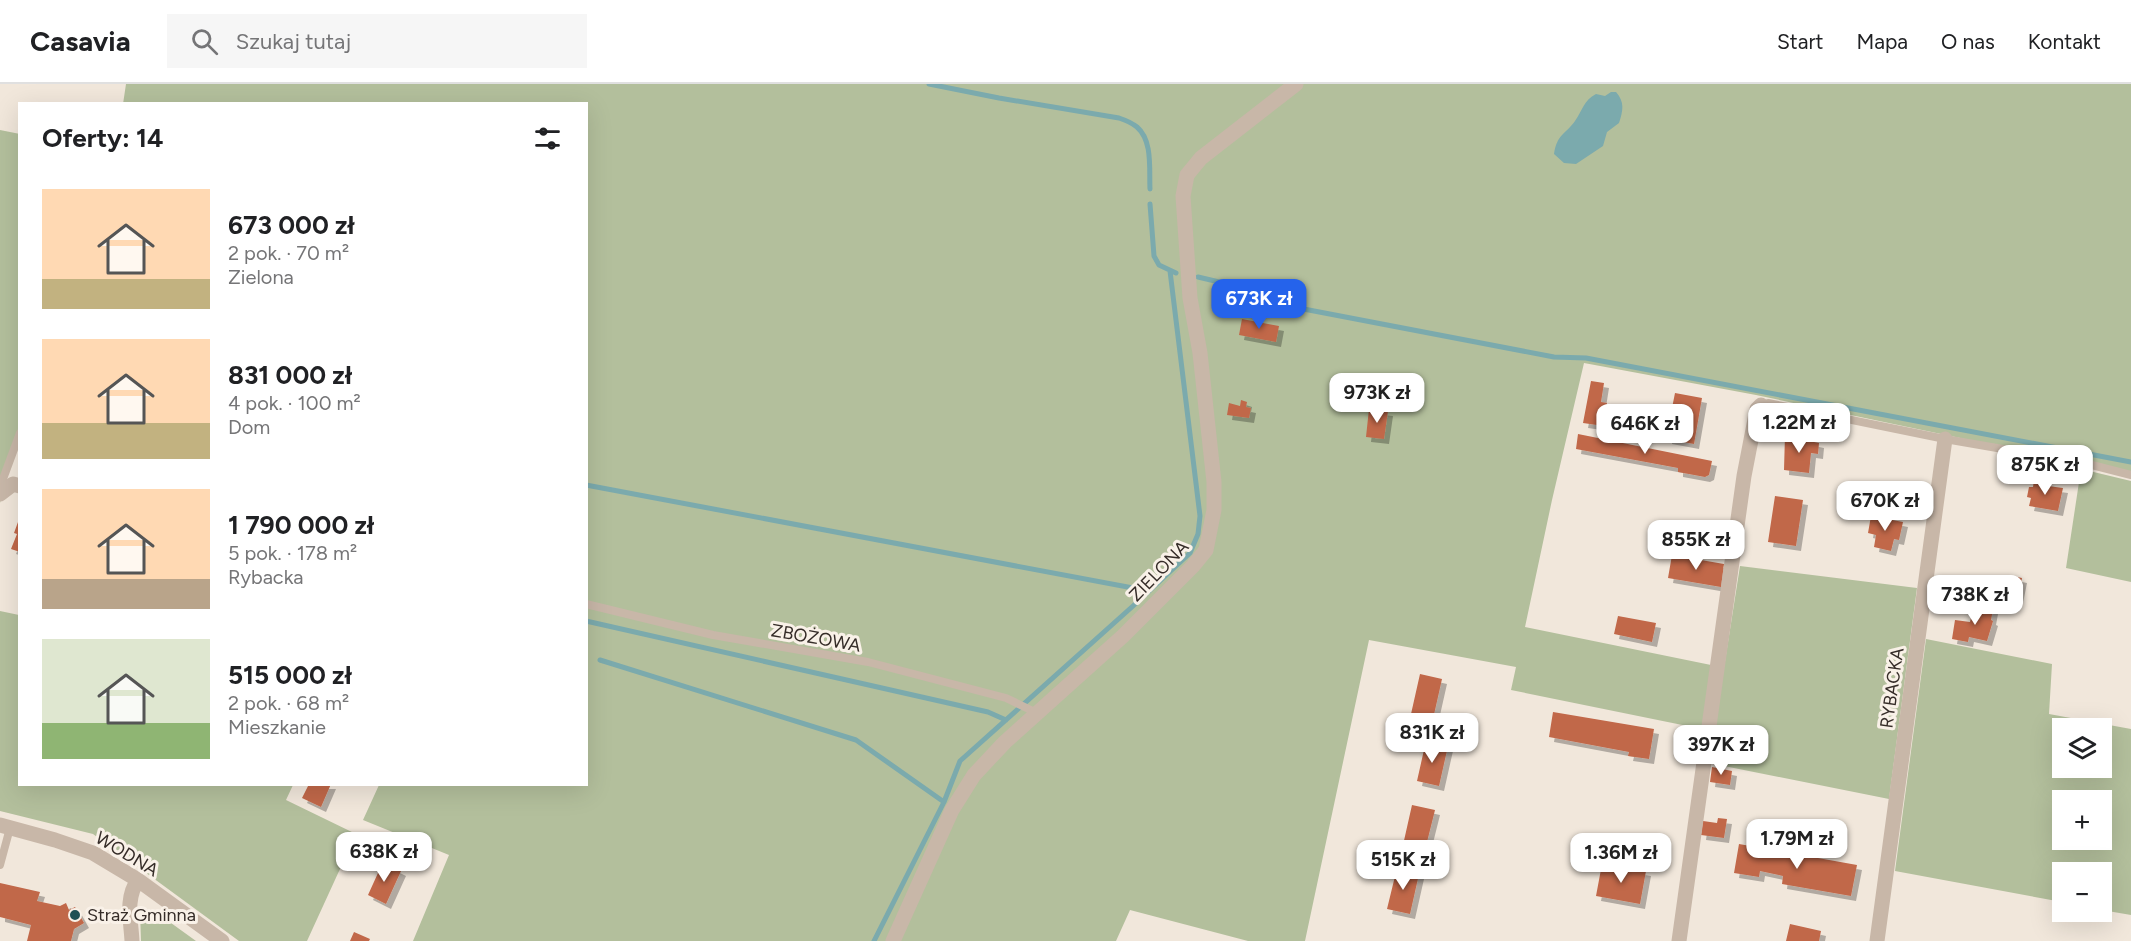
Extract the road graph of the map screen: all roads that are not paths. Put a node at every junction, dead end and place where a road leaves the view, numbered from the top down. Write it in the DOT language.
graph roads {
  1 [pos="1296,84"];
  2 [pos="1761,405"];
  3 [pos="18,438"];
  4 [pos="1945,440"];
  5 [pos="2131,475"];
  6 [pos="18,485"];
  7 [pos="0,487"];
  8 [pos="0,494"];
  9 [pos="588,604"];
  10 [pos="1037,713"];
  11 [pos="5,827"];
  12 [pos="0,865"];
  13 [pos="138,880"];
  14 [pos="132,941"];
  15 [pos="222,941"];
  16 [pos="893,941"];
  17 [pos="1679,941"];
  18 [pos="1877,941"];
  1 -- 10 [label="street, ZIELONA"];
  2 -- 4 [label="lane"];
  2 -- 17 [label="street"];
  3 -- 7 [label="lane"];
  4 -- 5 [label="lane"];
  4 -- 18 [label="street, RYBACKA"];
  6 -- 8 [label="street"];
  9 -- 10 [label="lane, ZBOŻOWA"];
  10 -- 16 [label="street, ZIELONA"];
  11 -- 12 [label="lane"];
  11 -- 13 [label="street, WODNA"];
  13 -- 14 [label="street"];
  13 -- 15 [label="street, WODNA"];
}
